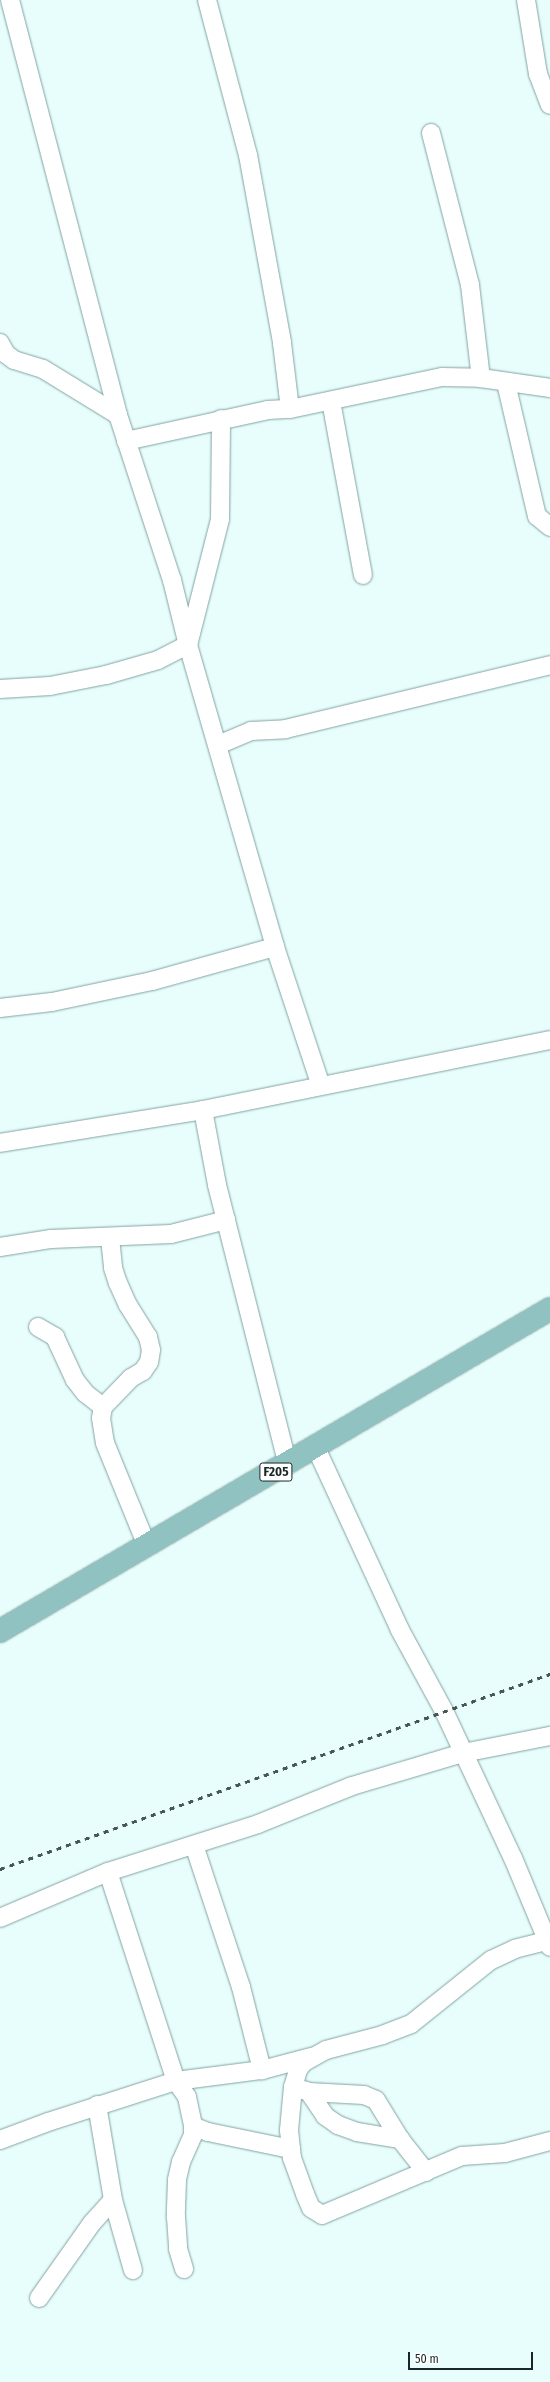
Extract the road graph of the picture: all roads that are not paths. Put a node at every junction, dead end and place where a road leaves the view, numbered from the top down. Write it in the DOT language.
graph roads {
  1 [pos="207,0"];
  2 [pos="526,0"];
  3 [pos="8,11"];
  4 [pos="544,73"];
  5 [pos="550,105"];
  6 [pos="431,134"];
  7 [pos="0,343"];
  8 [pos="481,378"];
  9 [pos="506,382"];
  10 [pos="550,388"];
  11 [pos="331,401"];
  12 [pos="290,409"];
  13 [pos="118,415"];
  14 [pos="221,419"];
  15 [pos="126,441"];
  16 [pos="550,527"];
  17 [pos="363,575"];
  18 [pos="188,645"];
  19 [pos="550,665"];
  20 [pos="0,690"];
  21 [pos="218,745"];
  22 [pos="275,947"];
  23 [pos="0,1008"];
  24 [pos="550,1040"];
  25 [pos="321,1086"];
  26 [pos="203,1110"];
  27 [pos="0,1143"];
  28 [pos="226,1220"];
  29 [pos="110,1238"];
  30 [pos="0,1247"];
  31 [pos="550,1310"];
  32 [pos="38,1327"];
  33 [pos="103,1407"];
  34 [pos="316,1448"];
  35 [pos="288,1464"];
  36 [pos="147,1546"];
  37 [pos="0,1632"];
  38 [pos="550,1736"];
  39 [pos="463,1753"];
  40 [pos="194,1845"];
  41 [pos="108,1872"];
  42 [pos="0,1918"];
  43 [pos="549,1943"];
  44 [pos="312,2057"];
  45 [pos="262,2070"];
  46 [pos="176,2081"];
  47 [pos="301,2090"];
  48 [pos="97,2105"];
  49 [pos="193,2126"];
  50 [pos="400,2139"];
  51 [pos="0,2140"];
  52 [pos="550,2141"];
  53 [pos="292,2149"];
  54 [pos="426,2172"];
  55 [pos="113,2200"];
  56 [pos="184,2269"];
  57 [pos="133,2270"];
  58 [pos="40,2298"];
  1 -- 12 [label="street"];
  2 -- 4 [label="street"];
  3 -- 13 [label="street"];
  4 -- 5 [label="street"];
  6 -- 8 [label="street"];
  7 -- 13 [label="street"];
  8 -- 9 [label="street"];
  8 -- 11 [label="street"];
  9 -- 10 [label="street"];
  9 -- 16 [label="street"];
  11 -- 12 [label="street"];
  11 -- 17 [label="street"];
  12 -- 14 [label="street"];
  13 -- 15 [label="street"];
  14 -- 15 [label="street"];
  14 -- 18 [label="street"];
  15 -- 18 [label="street"];
  18 -- 20 [label="street"];
  18 -- 21 [label="street"];
  19 -- 21 [label="street"];
  21 -- 22 [label="street"];
  22 -- 23 [label="street"];
  22 -- 25 [label="street"];
  24 -- 25 [label="street"];
  25 -- 26 [label="street"];
  26 -- 27 [label="street"];
  26 -- 28 [label="street"];
  28 -- 29 [label="street"];
  28 -- 35 [label="street"];
  29 -- 30 [label="street"];
  29 -- 33 [label="street"];
  31 -- 34 [label="main road, F205"];
  32 -- 33 [label="street"];
  33 -- 36 [label="street"];
  34 -- 35 [label="main road, F205"];
  34 -- 39 [label="street"];
  35 -- 36 [label="main road, F205"];
  36 -- 37 [label="main road, F205"];
  38 -- 39 [label="street"];
  39 -- 40 [label="street"];
  39 -- 43 [label="street"];
  40 -- 41 [label="street"];
  40 -- 45 [label="street"];
  41 -- 42 [label="street"];
  41 -- 46 [label="street"];
  43 -- 44 [label="street"];
  44 -- 45 [label="street"];
  44 -- 47 [label="street"];
  45 -- 46 [label="street"];
  46 -- 48 [label="street"];
  46 -- 49 [label="street"];
  47 -- 50 [label="street"];
  47 -- 50 [label="street"];
  47 -- 53 [label="street"];
  48 -- 51 [label="street"];
  48 -- 55 [label="street"];
  49 -- 53 [label="street"];
  49 -- 56 [label="street"];
  50 -- 54 [label="street"];
  52 -- 54 [label="street"];
  53 -- 54 [label="street"];
  55 -- 57 [label="street"];
  55 -- 58 [label="street"];
}
